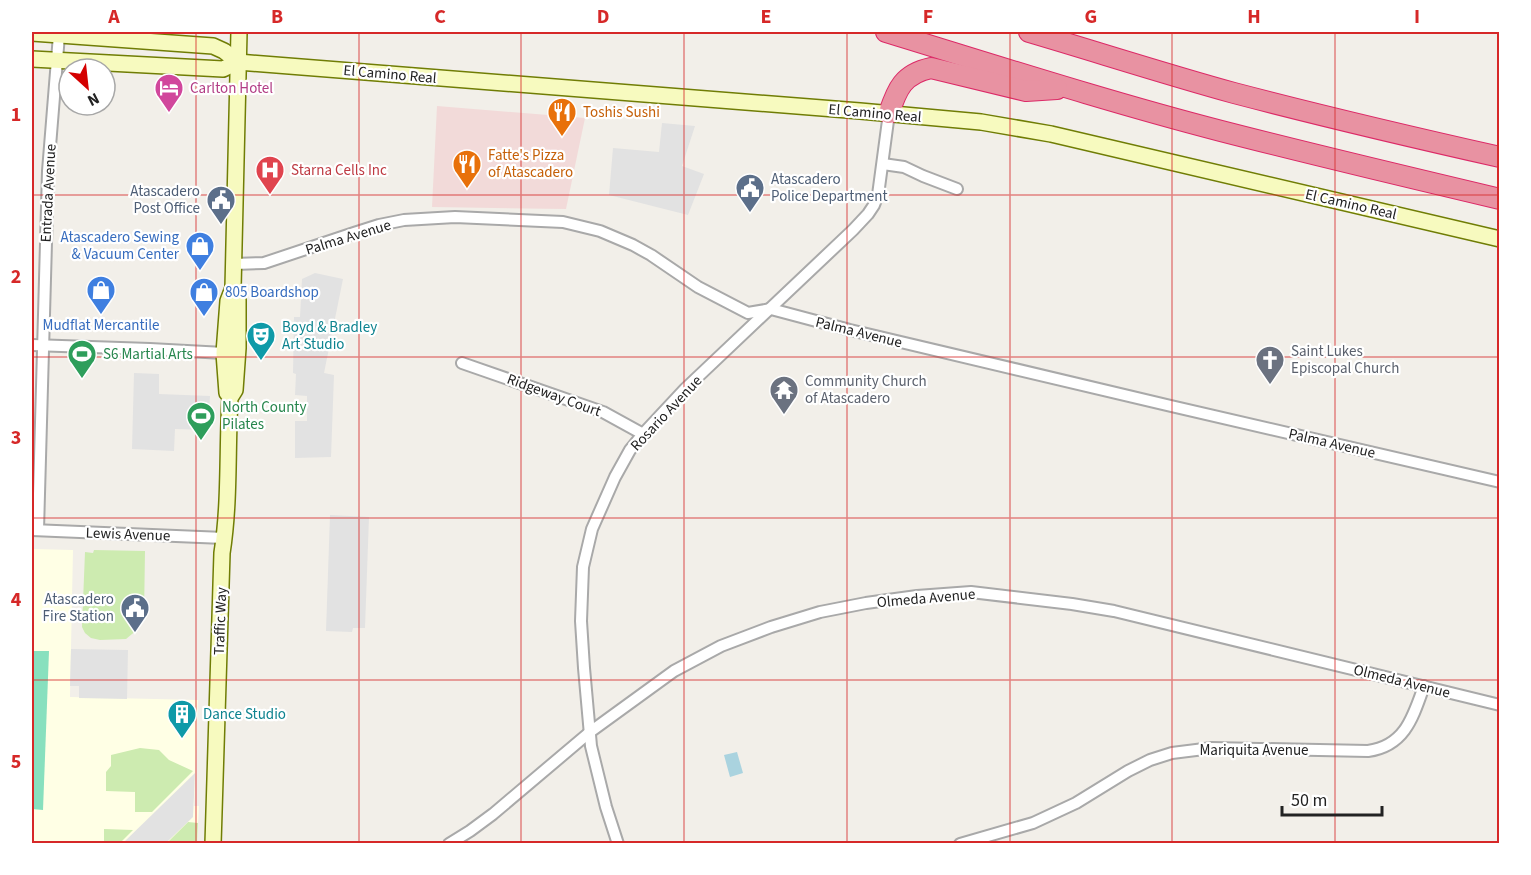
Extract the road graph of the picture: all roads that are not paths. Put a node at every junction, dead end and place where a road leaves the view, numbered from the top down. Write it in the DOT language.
graph roads {
  1 [pos="239,32"];
  2 [pos="886,32"];
  3 [pos="1029,32"];
  4 [pos="32,33"];
  5 [pos="59,35"];
  6 [pos="58,57"];
  7 [pos="32,59"];
  8 [pos="57,59"];
  9 [pos="238,62"];
  10 [pos="117,63"];
  11 [pos="57,70"];
  12 [pos="1071,88"];
  13 [pos="889,113"];
  14 [pos="1500,157"];
  15 [pos="883,164"];
  16 [pos="957,189"];
  17 [pos="1500,199"];
  18 [pos="1500,239"];
  19 [pos="234,264"];
  20 [pos="233,288"];
  21 [pos="771,309"];
  22 [pos="37,345"];
  23 [pos="224,353"];
  24 [pos="462,363"];
  25 [pos="230,398"];
  26 [pos="644,434"];
  27 [pos="1500,482"];
  28 [pos="34,530"];
  29 [pos="224,538"];
  30 [pos="1424,686"];
  31 [pos="1500,705"];
  32 [pos="590,732"];
  33 [pos="213,843"];
  34 [pos="449,843"];
  35 [pos="618,843"];
  36 [pos="960,843"];
  1 -- 9 [label="main road, Traffic Way"];
  2 -- 12 [label="highway"];
  3 -- 14 [label="highway"];
  4 -- 5 [label="main road, El Camino Real"];
  5 -- 6 [label="street, Entrada Avenue"];
  5 -- 9 [label="main road, El Camino Real"];
  7 -- 8 [label="main road, El Camino Real"];
  9 -- 10 [label="main road, El Camino Real"];
  9 -- 13 [label="main road, El Camino Real"];
  9 -- 19 [label="main road, Traffic Way"];
  11 -- 22 [label="street, Entrada Avenue"];
  12 -- 13 [label="highway"];
  12 -- 17 [label="highway"];
  13 -- 15 [label="street, Rosario Avenue"];
  13 -- 18 [label="main road, El Camino Real"];
  15 -- 16 [label="street"];
  15 -- 21 [label="street, Rosario Avenue"];
  19 -- 20 [label="main road, Traffic Way"];
  19 -- 21 [label="street, Palma Avenue"];
  20 -- 23 [label="main road, Traffic Way"];
  20 -- 25 [label="main road, Traffic Way"];
  21 -- 26 [label="street, Rosario Avenue"];
  21 -- 27 [label="street, Palma Avenue"];
  22 -- 23 [label="street"];
  22 -- 28 [label="street, Entrada Avenue"];
  23 -- 25 [label="main road, Traffic Way"];
  24 -- 26 [label="street, Ridgeway Court"];
  25 -- 29 [label="main road, Traffic Way"];
  26 -- 32 [label="street, Rosario Avenue"];
  28 -- 29 [label="street, Lewis Avenue"];
  29 -- 33 [label="main road, Traffic Way"];
  30 -- 31 [label="street, Olmeda Avenue"];
  30 -- 32 [label="street, Olmeda Avenue"];
  30 -- 36 [label="street, Mariquita Avenue"];
  32 -- 34 [label="street, Olmeda Avenue"];
  32 -- 35 [label="street, Rosario Avenue"];
}
